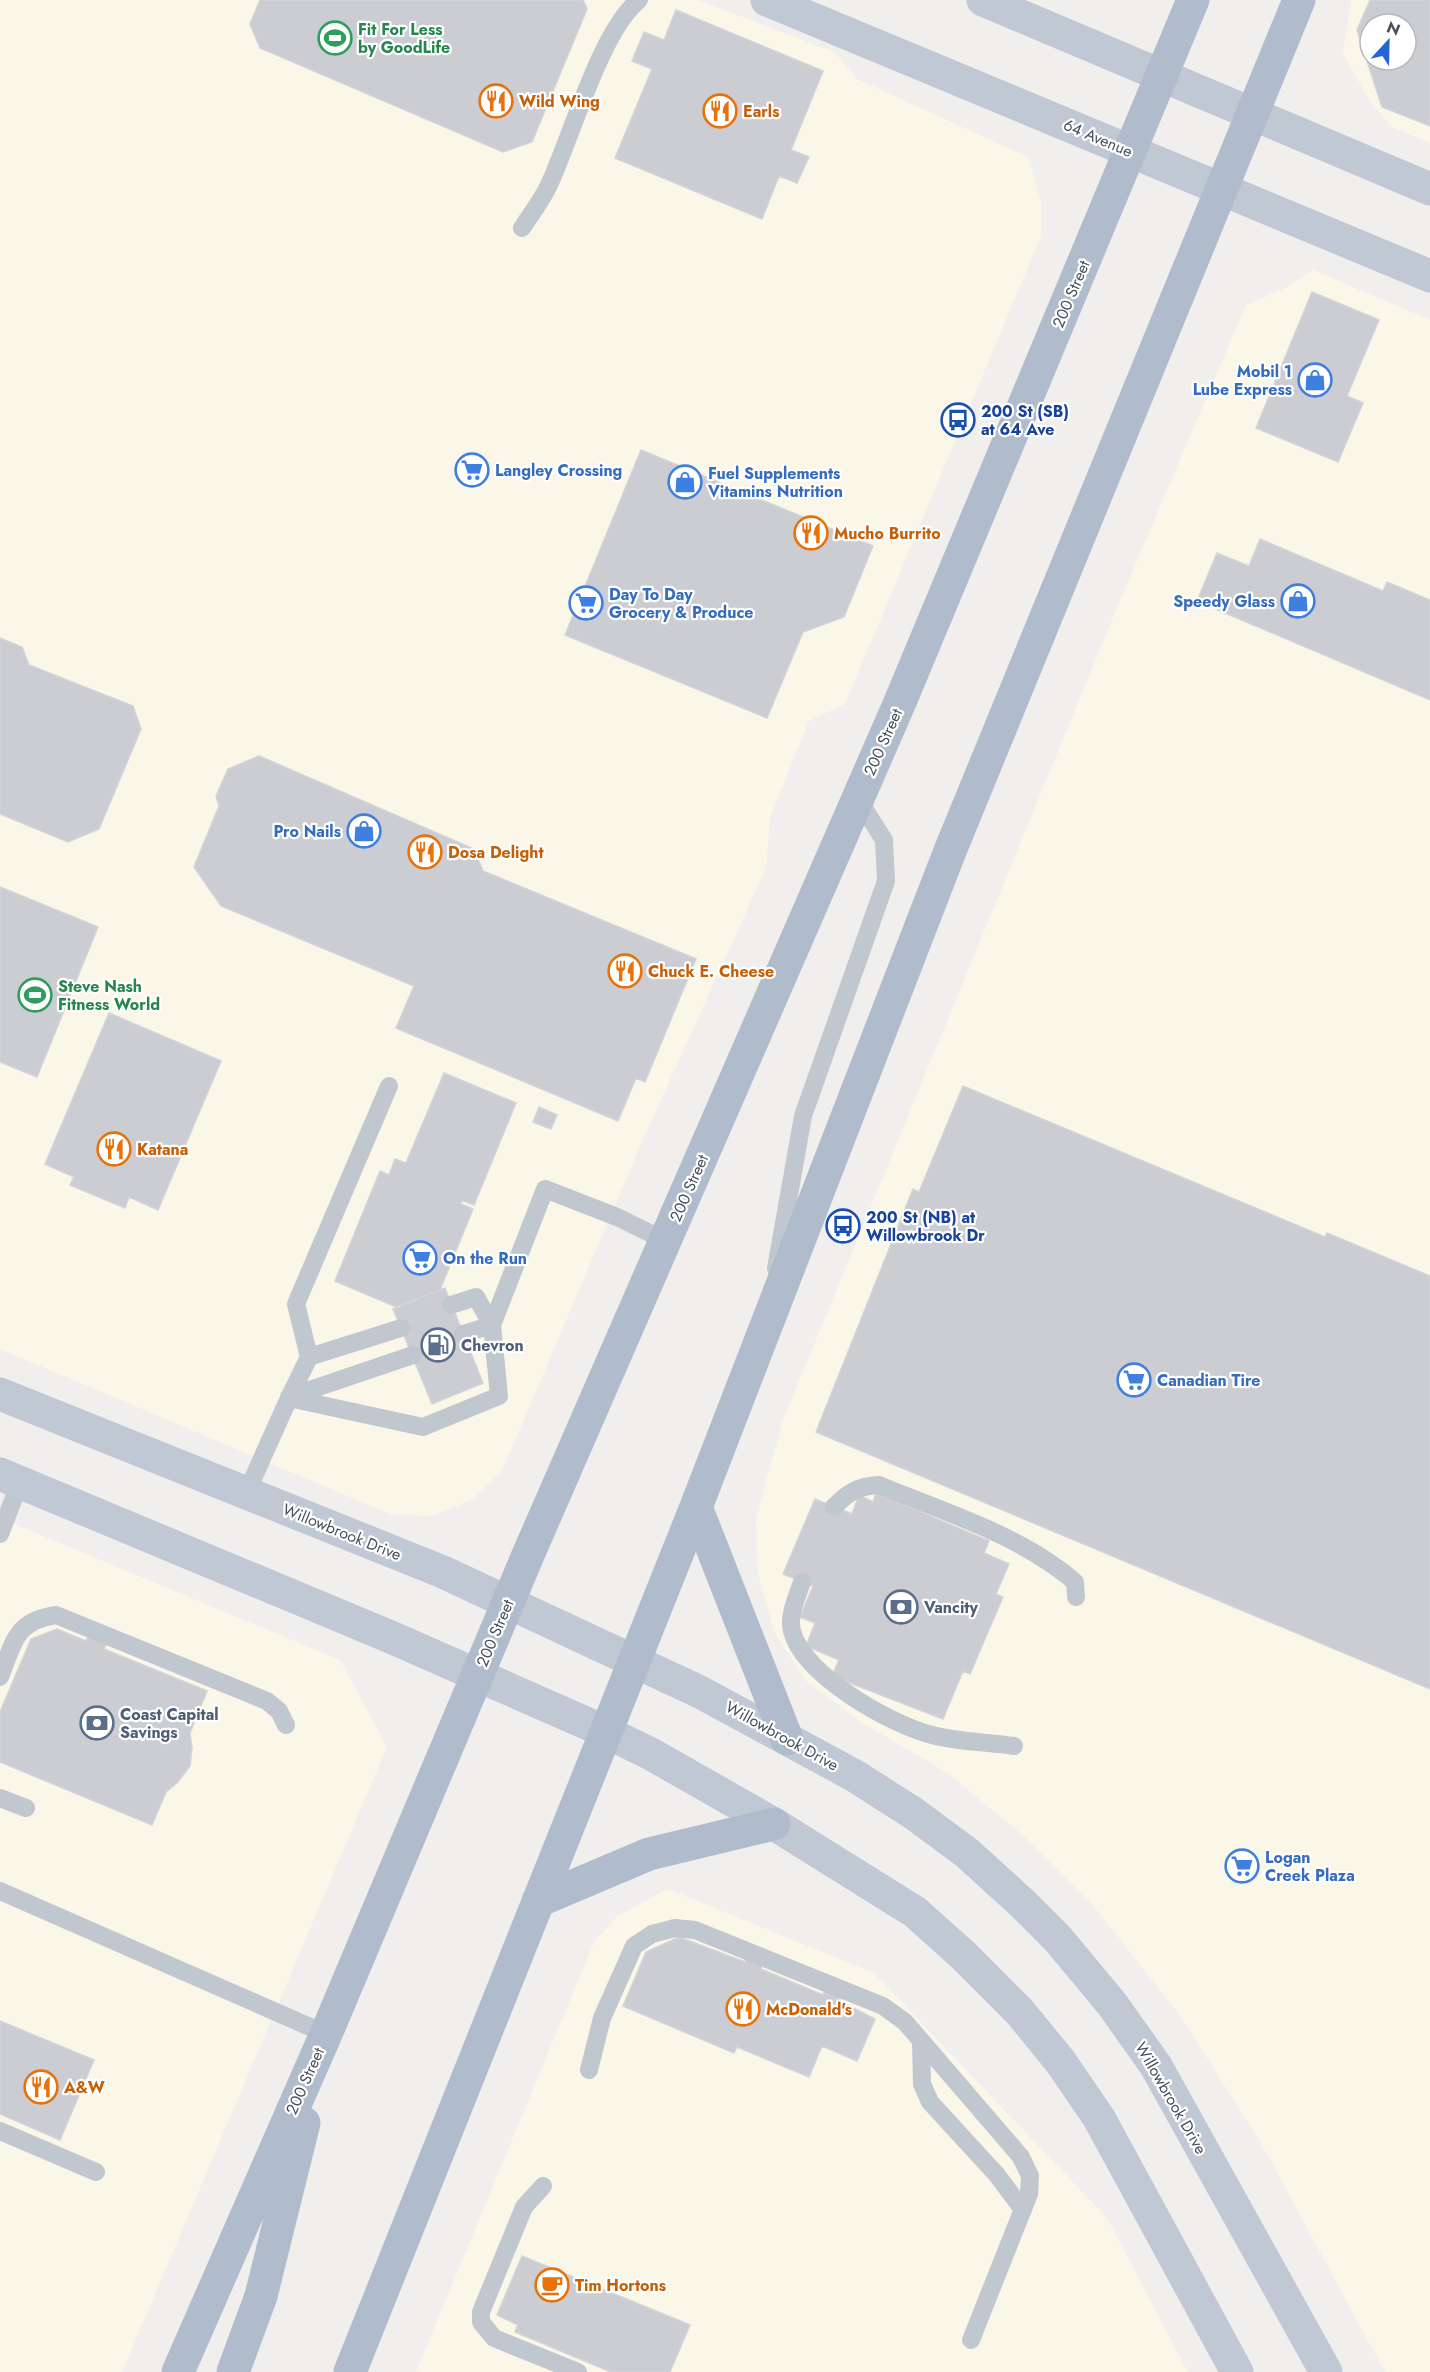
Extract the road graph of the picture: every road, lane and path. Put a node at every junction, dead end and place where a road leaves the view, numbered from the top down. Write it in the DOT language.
graph roads {
  1 [pos="639,0"];
  2 [pos="768,0"];
  3 [pos="983,0"];
  4 [pos="1193,0"];
  5 [pos="1299,0"];
  6 [pos="1162,76"];
  7 [pos="1253,115"];
  8 [pos="1131,152"];
  9 [pos="1430,189"];
  10 [pos="1223,190"];
  11 [pos="522,228"];
  12 [pos="1430,276"];
  13 [pos="858,799"];
  14 [pos="389,1086"];
  15 [pos="666,1241"];
  16 [pos="451,1305"];
  17 [pos="492,1325"];
  18 [pos="401,1328"];
  19 [pos="463,1334"];
  20 [pos="764,1334"];
  21 [pos="413,1355"];
  22 [pos="309,1357"];
  23 [pos="0,1394"];
  24 [pos="289,1398"];
  25 [pos="10,1478"];
  26 [pos="246,1494"];
  27 [pos="696,1507"];
  28 [pos="834,1507"];
  29 [pos="0,1534"];
  30 [pos="802,1582"];
  31 [pos="1076,1597"];
  32 [pos="508,1602"];
  33 [pos="633,1660"];
  34 [pos="477,1674"];
  35 [pos="0,1677"];
  36 [pos="286,1725"];
  37 [pos="604,1731"];
  38 [pos="787,1739"];
  39 [pos="1014,1746"];
  40 [pos="0,1798"];
  41 [pos="26,1808"];
  42 [pos="774,1824"];
  43 [pos="0,1891"];
  44 [pos="538,1901"];
  45 [pos="326,2034"];
  46 [pos="921,2041"];
  47 [pos="589,2070"];
  48 [pos="0,2131"];
  49 [pos="96,2172"];
  50 [pos="543,2186"];
  51 [pos="1023,2210"];
  52 [pos="971,2340"];
  53 [pos="178,2372"];
  54 [pos="233,2372"];
  55 [pos="350,2372"];
  56 [pos="578,2372"];
  57 [pos="1237,2372"];
  58 [pos="1326,2372"];
  1 -- 11 [label="lane"];
  2 -- 8 [label="main road, 64 Avenue"];
  3 -- 6 [label="main road"];
  4 -- 6 [label="main road, 200 Street"];
  5 -- 7 [label="main road"];
  6 -- 7 [label="main road"];
  6 -- 8 [label="main road, 200 Street"];
  7 -- 9 [label="main road"];
  7 -- 10 [label="main road"];
  8 -- 10 [label="main road, 64 Avenue"];
  8 -- 13 [label="main road, 200 Street"];
  10 -- 12 [label="main road, 64 Avenue"];
  10 -- 20 [label="main road"];
  13 -- 15 [label="main road, 200 Street"];
  13 -- 20 [label="lane"];
  14 -- 22 [label="lane"];
  15 -- 17 [label="lane"];
  15 -- 32 [label="main road, 200 Street"];
  16 -- 17 [label="lane"];
  17 -- 19 [label="lane"];
  17 -- 24 [label="lane"];
  18 -- 22 [label="lane"];
  20 -- 27 [label="main road"];
  21 -- 24 [label="lane"];
  22 -- 24 [label="lane"];
  23 -- 26 [label="main road, Willowbrook Drive"];
  24 -- 26 [label="lane"];
  25 -- 29 [label="lane"];
  25 -- 34 [label="main road"];
  26 -- 32 [label="main road, Willowbrook Drive"];
  27 -- 33 [label="main road"];
  27 -- 38 [label="main road"];
  28 -- 31 [label="lane"];
  30 -- 39 [label="lane"];
  32 -- 33 [label="main road, Willowbrook Drive"];
  32 -- 34 [label="main road, 200 Street"];
  33 -- 37 [label="main road"];
  33 -- 38 [label="main road, Willowbrook Drive"];
  34 -- 37 [label="main road"];
  34 -- 45 [label="main road, 200 Street"];
  35 -- 36 [label="lane"];
  37 -- 42 [label="main road"];
  37 -- 44 [label="main road"];
  38 -- 58 [label="main road, Willowbrook Drive"];
  40 -- 41 [label="lane"];
  42 -- 44 [label="main road"];
  42 -- 57 [label="main road"];
  43 -- 45 [label="lane"];
  44 -- 55 [label="main road"];
  45 -- 53 [label="main road, 200 Street"];
  45 -- 54 [label="main road"];
  46 -- 47 [label="lane"];
  46 -- 51 [label="lane"];
  46 -- 51 [label="lane"];
  48 -- 49 [label="lane"];
  50 -- 56 [label="lane"];
  51 -- 52 [label="lane"];
}
